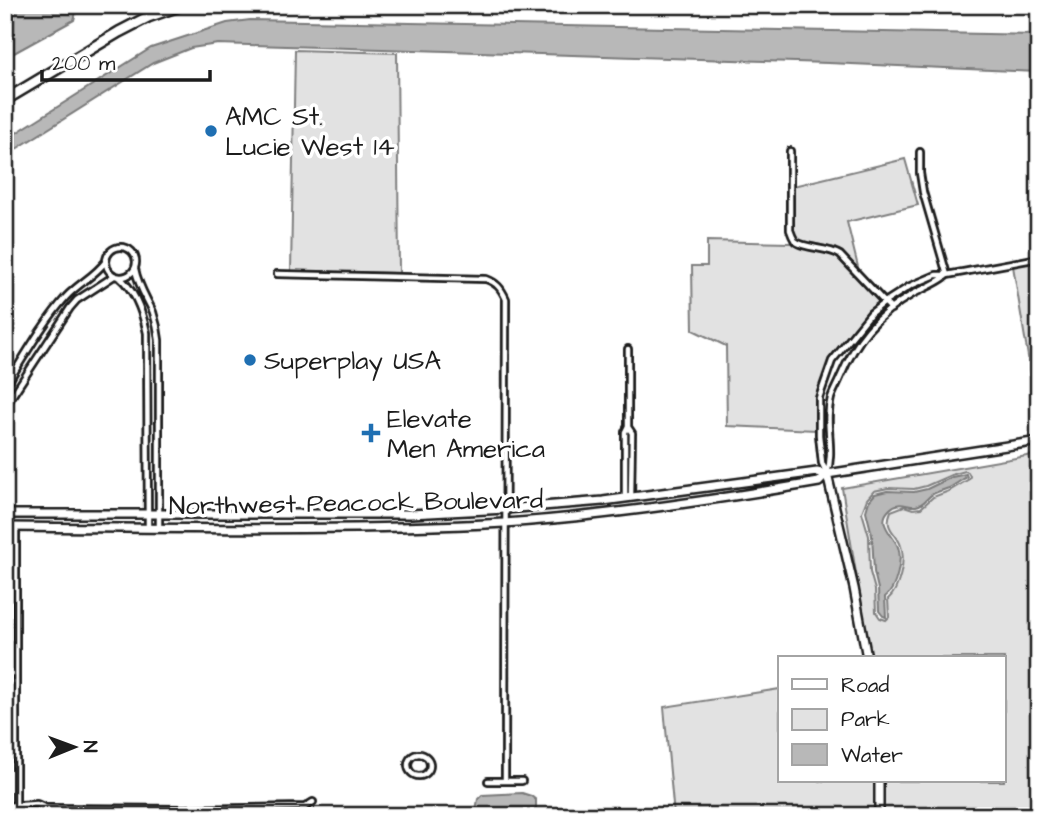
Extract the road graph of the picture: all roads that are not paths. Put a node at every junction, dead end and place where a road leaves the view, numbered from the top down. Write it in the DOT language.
graph roads {
  1 [pos="182,5"];
  2 [pos="5,100"];
  3 [pos="790,151"];
  4 [pos="920,152"];
  5 [pos="1039,258"];
  6 [pos="106,261"];
  7 [pos="135,269"];
  8 [pos="276,274"];
  9 [pos="947,275"];
  10 [pos="116,276"];
  11 [pos="885,302"];
  12 [pos="891,309"];
  13 [pos="33,344"];
  14 [pos="628,349"];
  15 [pos="42,350"];
  16 [pos="5,387"];
  17 [pos="5,407"];
  18 [pos="148,438"];
  19 [pos="159,438"];
  20 [pos="1039,441"];
  21 [pos="827,474"];
  22 [pos="628,498"];
  23 [pos="506,509"];
  24 [pos="5,514"];
  25 [pos="148,515"];
  26 [pos="159,515"];
  27 [pos="569,517"];
  28 [pos="506,522"];
  29 [pos="5,527"];
  30 [pos="16,527"];
  31 [pos="148,528"];
  32 [pos="159,528"];
  33 [pos="867,656"];
  34 [pos="5,673"];
  35 [pos="16,673"];
  36 [pos="408,766"];
  37 [pos="488,781"];
  38 [pos="505,781"];
  39 [pos="522,781"];
  40 [pos="879,782"];
  41 [pos="313,802"];
  42 [pos="16,805"];
  43 [pos="5,806"];
  44 [pos="47,808"];
  45 [pos="13,816"];
  46 [pos="879,816"];
  1 -- 2 [label="highway"];
  3 -- 11 [label="street"];
  4 -- 9 [label="street"];
  5 -- 9 [label="street"];
  6 -- 7 [label="street"];
  6 -- 10 [label="street"];
  6 -- 13 [label="street"];
  7 -- 10 [label="street"];
  7 -- 19 [label="street"];
  8 -- 23 [label="street"];
  9 -- 11 [label="street"];
  9 -- 12 [label="street"];
  10 -- 15 [label="street"];
  10 -- 18 [label="street"];
  11 -- 12 [label="street"];
  11 -- 21 [label="street"];
  12 -- 21 [label="street"];
  13 -- 15 [label="street"];
  13 -- 16 [label="street"];
  14 -- 22 [label="street"];
  15 -- 17 [label="street"];
  18 -- 19 [label="street"];
  18 -- 25 [label="street"];
  19 -- 26 [label="street"];
  20 -- 21 [label="street, Northwest Peacock Boulevard"];
  21 -- 22 [label="street, Northwest Peacock Boulevard"];
  21 -- 27 [label="street, Northwest Peacock Boulevard"];
  21 -- 33 [label="street"];
  22 -- 23 [label="street, Northwest Peacock Boulevard"];
  22 -- 27 [label="street"];
  23 -- 26 [label="street, Northwest Peacock Boulevard"];
  23 -- 28 [label="street"];
  24 -- 25 [label="street, Northwest Peacock Boulevard"];
  25 -- 26 [label="street, Northwest Peacock Boulevard"];
  25 -- 31 [label="street"];
  26 -- 32 [label="street"];
  27 -- 28 [label="street, Northwest Peacock Boulevard"];
  28 -- 32 [label="street, Northwest Peacock Boulevard"];
  28 -- 38 [label="street"];
  29 -- 30 [label="street, Northwest Peacock Boulevard"];
  30 -- 31 [label="street, Northwest Peacock Boulevard"];
  30 -- 35 [label="street"];
  31 -- 32 [label="street, Northwest Peacock Boulevard"];
  34 -- 35 [label="street"];
  35 -- 42 [label="street"];
  36 -- 36 [label="street"];
  37 -- 38 [label="street"];
  38 -- 39 [label="street"];
  40 -- 46 [label="street"];
  41 -- 44 [label="street"];
  42 -- 43 [label="street"];
  42 -- 44 [label="street"];
  44 -- 45 [label="street"];
}
